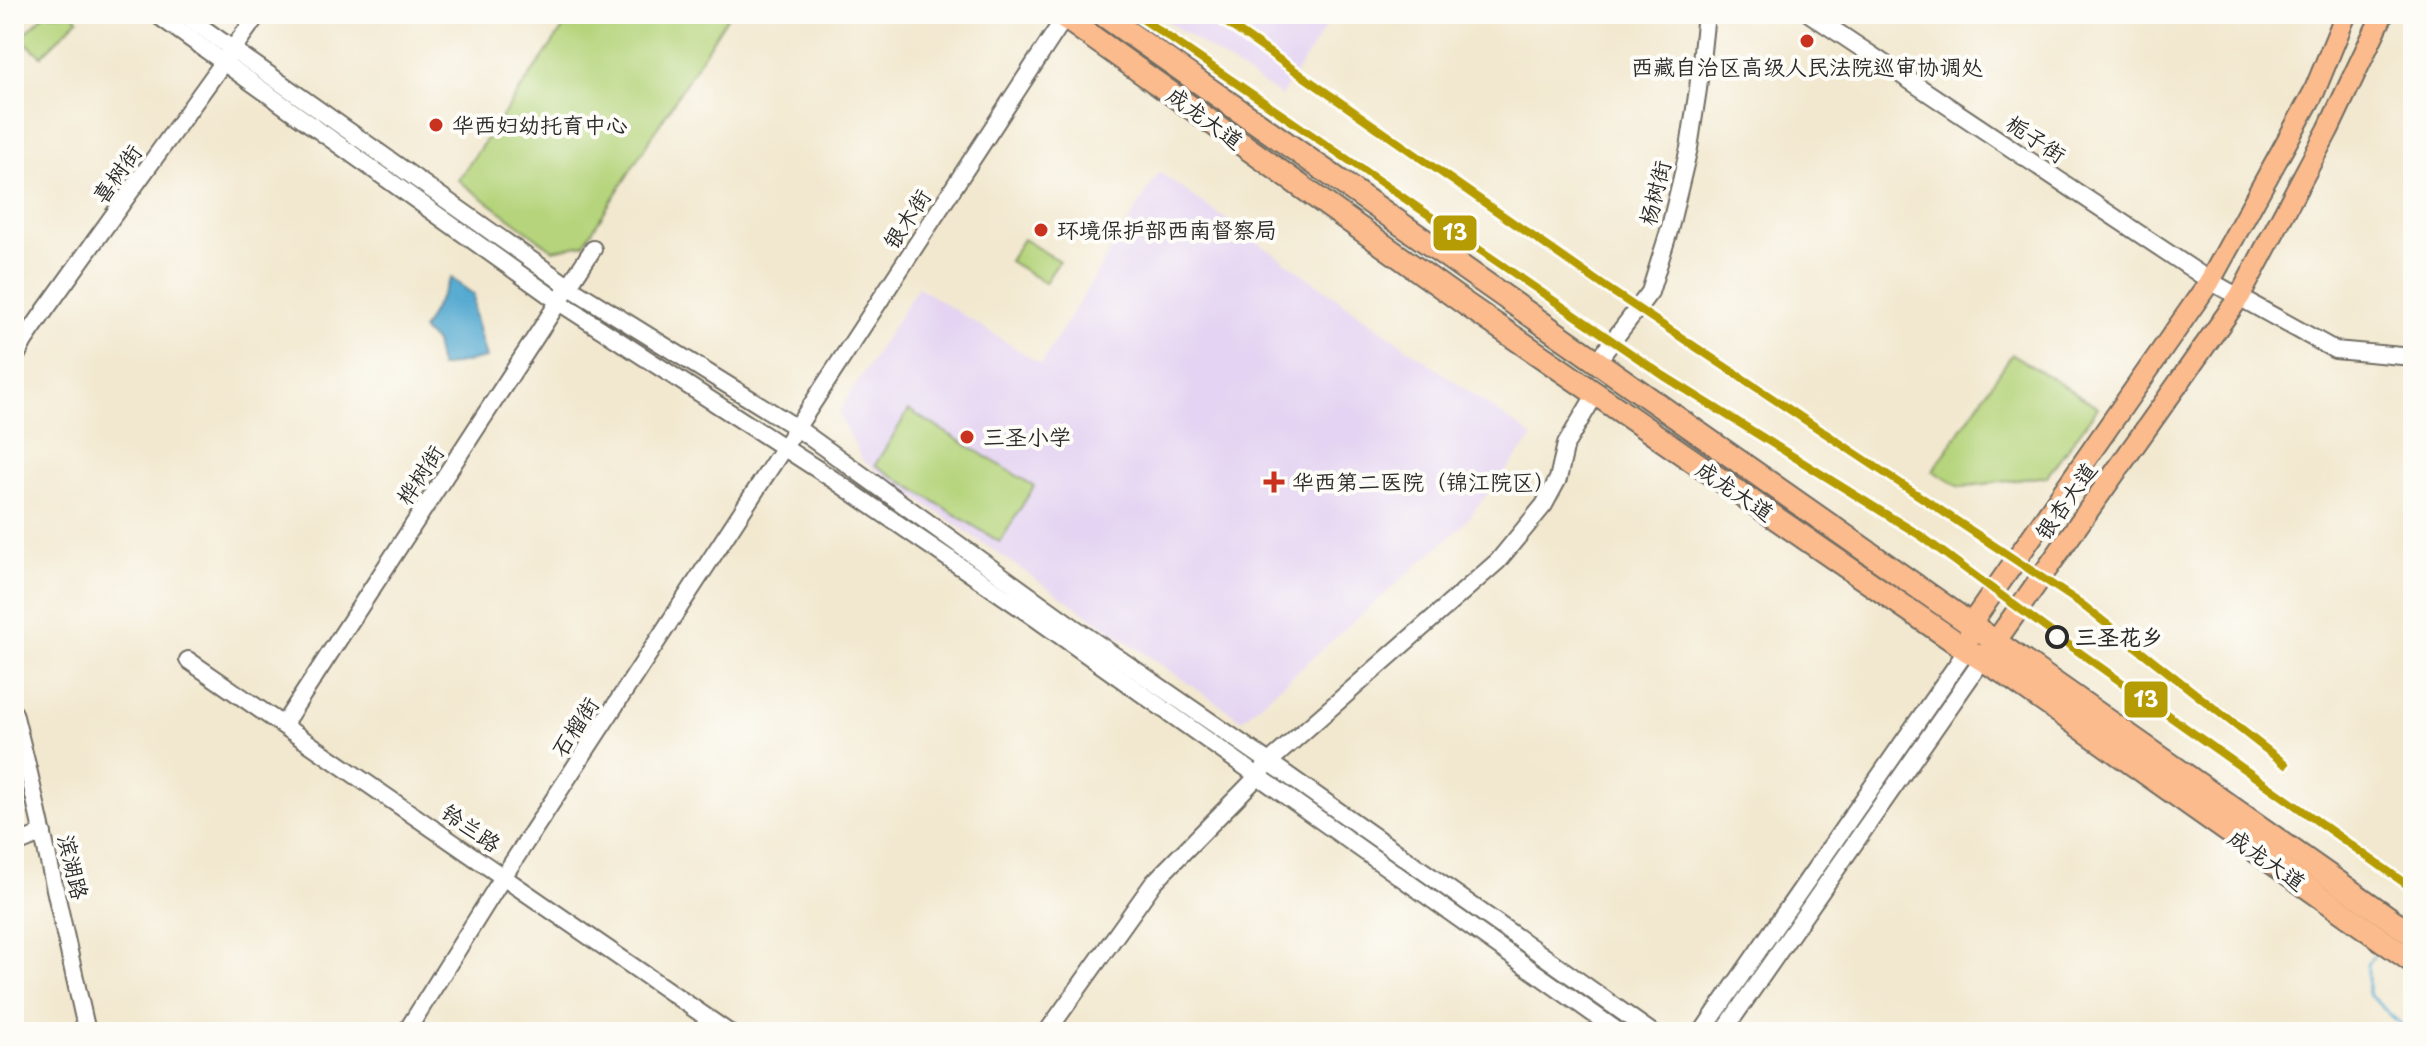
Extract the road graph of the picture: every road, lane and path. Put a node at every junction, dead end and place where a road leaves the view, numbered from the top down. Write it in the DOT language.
graph roads {
  1 [pos="156,14"];
  2 [pos="183,14"];
  3 [pos="258,14"];
  4 [pos="1102,14"];
  5 [pos="1706,14"];
  6 [pos="1810,14"];
  7 [pos="2346,14"];
  8 [pos="2383,14"];
  9 [pos="1064,15"];
  10 [pos="228,57"];
  11 [pos="593,249"];
  12 [pos="2210,281"];
  13 [pos="568,286"];
  14 [pos="2240,296"];
  15 [pos="559,302"];
  16 [pos="2413,357"];
  17 [pos="14,360"];
  18 [pos="1596,363"];
  19 [pos="1595,395"];
  20 [pos="797,428"];
  21 [pos="784,448"];
  22 [pos="1971,624"];
  23 [pos="1996,640"];
  24 [pos="1975,654"];
  25 [pos="188,660"];
  26 [pos="14,713"];
  27 [pos="283,725"];
  28 [pos="1269,762"];
  29 [pos="1258,776"];
  30 [pos="43,833"];
  31 [pos="14,845"];
  32 [pos="503,877"];
  33 [pos="2413,935"];
  34 [pos="2413,962"];
  35 [pos="87,1032"];
  36 [pos="406,1032"];
  37 [pos="728,1032"];
  38 [pos="1047,1032"];
  39 [pos="1619,1032"];
  40 [pos="1651,1032"];
  41 [pos="1702,1032"];
  42 [pos="1723,1032"];
  1 -- 10 [label="street"];
  2 -- 10 [label="street"];
  3 -- 10 [label="street, 喜树街"];
  4 -- 18 [label="highway, 成龙大道"];
  5 -- 18 [label="street, 杨树街"];
  6 -- 12 [label="street, 栀子街"];
  7 -- 12 [label="main road, 银杏大道"];
  8 -- 14 [label="main road, 银杏大道"];
  9 -- 19 [label="highway, 成龙大道"];
  9 -- 20 [label="street, 银木街"];
  10 -- 13 [label="street"];
  10 -- 15 [label="street"];
  10 -- 17 [label="street, 喜树街"];
  11 -- 13 [label="street, 桦树街"];
  12 -- 14 [label="street, 栀子街"];
  12 -- 22 [label="main road, 银杏大道"];
  13 -- 15 [label="street, 桦树街"];
  13 -- 20 [label="street"];
  14 -- 16 [label="street, 栀子街"];
  14 -- 23 [label="main road, 银杏大道"];
  15 -- 21 [label="street"];
  15 -- 27 [label="street, 桦树街"];
  18 -- 22 [label="highway, 成龙大道"];
  19 -- 24 [label="highway, 成龙大道"];
  19 -- 28 [label="street"];
  20 -- 21 [label="street, 银木街"];
  20 -- 28 [label="street"];
  21 -- 29 [label="street"];
  21 -- 32 [label="street, 石榴街"];
  22 -- 23 [label="highway, 成龙大道"];
  22 -- 24 [label="main road, 银杏大道"];
  23 -- 24 [label="main road, 银杏大道"];
  23 -- 33 [label="highway, 成龙大道"];
  24 -- 34 [label="highway, 成龙大道"];
  24 -- 41 [label="street, 银杏大道"];
  24 -- 42 [label="street, 银杏大道"];
  25 -- 27 [label="street, 铃兰路"];
  26 -- 30 [label="street, 滨湖路"];
  27 -- 32 [label="street, 铃兰路"];
  28 -- 29 [label="street"];
  28 -- 40 [label="street"];
  29 -- 38 [label="street"];
  29 -- 39 [label="street"];
  30 -- 31 [label="street"];
  30 -- 35 [label="street, 滨湖路"];
  32 -- 36 [label="street, 石榴街"];
  32 -- 37 [label="street, 铃兰路"];
}
